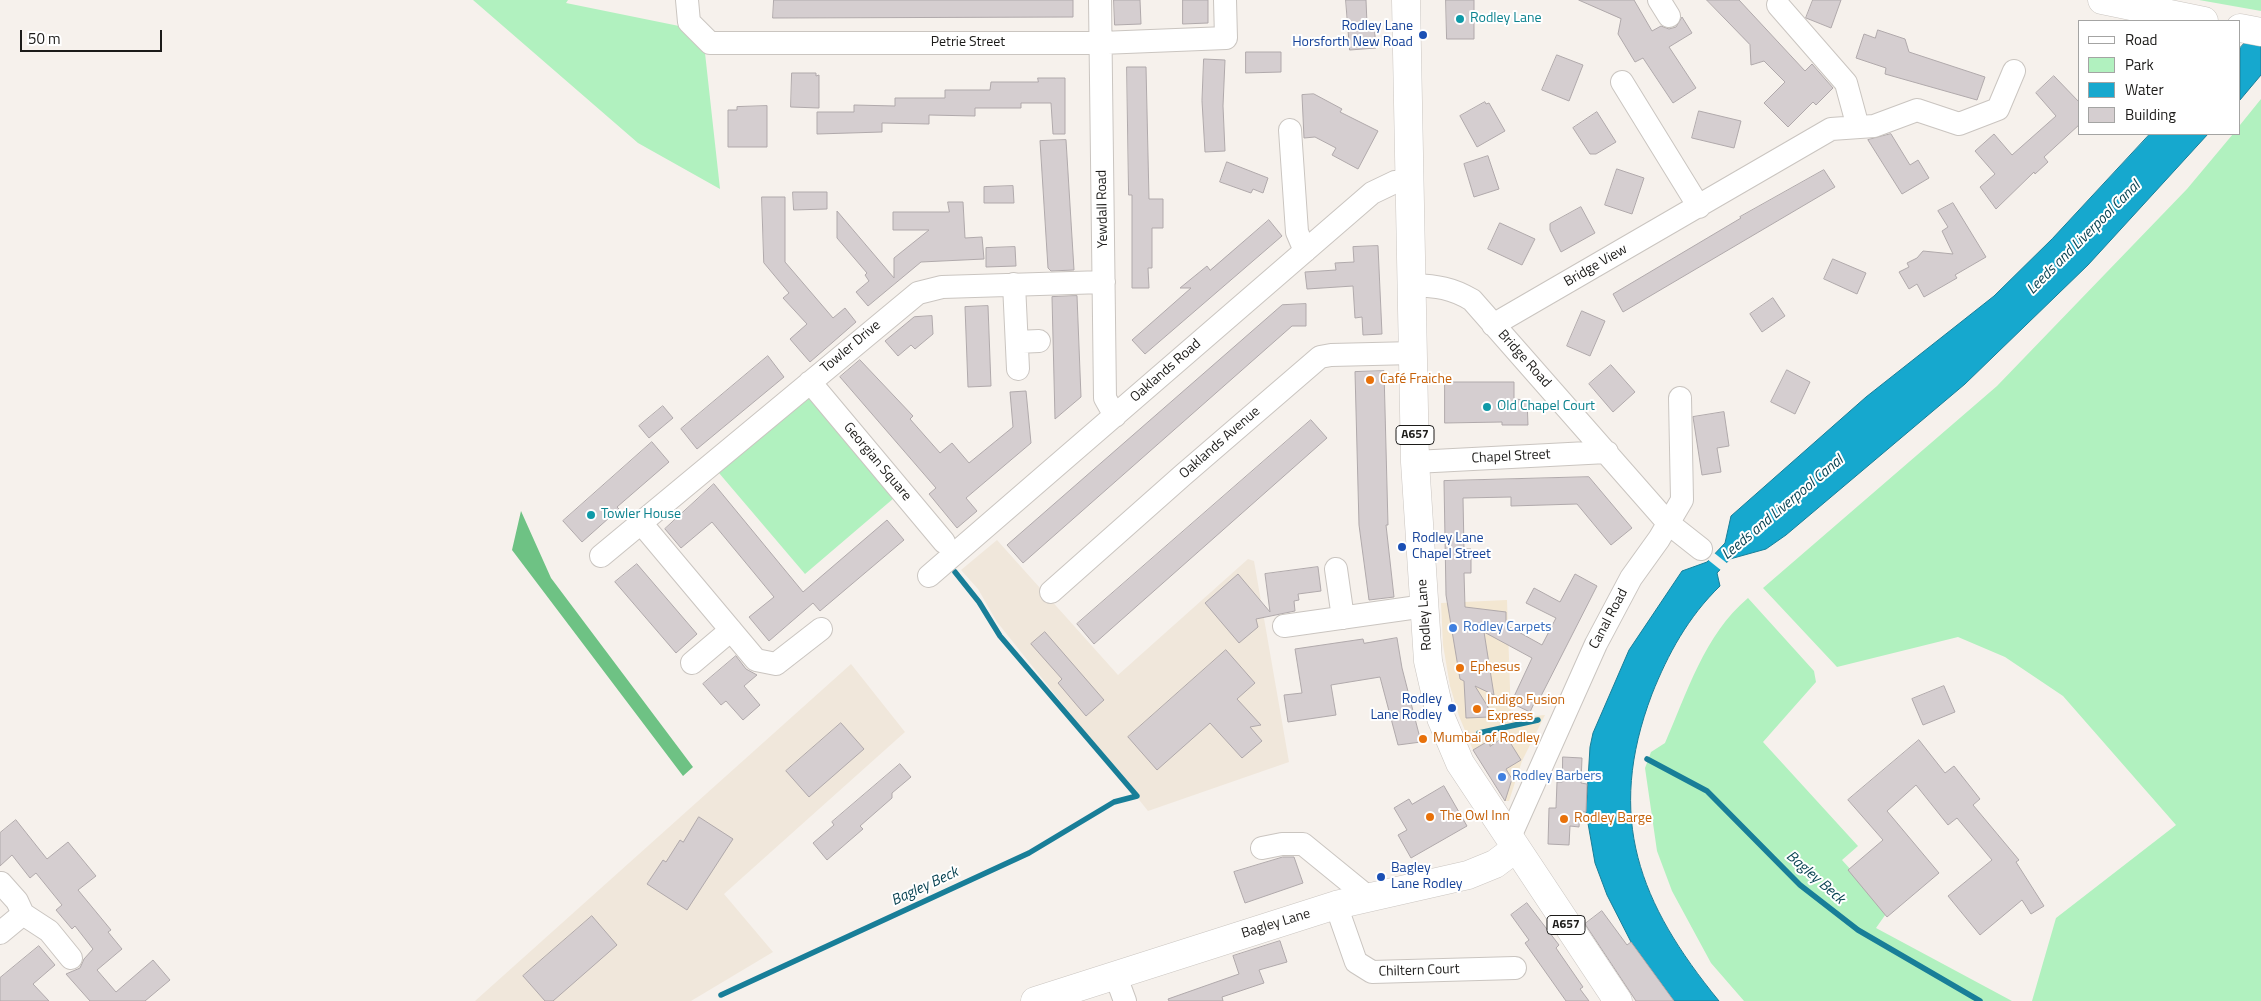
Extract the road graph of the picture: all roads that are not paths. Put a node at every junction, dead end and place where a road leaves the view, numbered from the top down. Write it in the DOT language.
graph roads {
  1 [pos="687,0"];
  2 [pos="1100,0"];
  3 [pos="1225,0"];
  4 [pos="1406,0"];
  5 [pos="2102,0"];
  6 [pos="1778,5"];
  7 [pos="2198,20"];
  8 [pos="2241,28"];
  9 [pos="2261,32"];
  10 [pos="1101,43"];
  11 [pos="2014,71"];
  12 [pos="1622,82"];
  13 [pos="1858,127"];
  14 [pos="1290,130"];
  15 [pos="1411,181"];
  16 [pos="1699,207"];
  17 [pos="1306,251"];
  18 [pos="1104,282"];
  19 [pos="1014,284"];
  20 [pos="1413,285"];
  21 [pos="1493,325"];
  22 [pos="1414,353"];
  23 [pos="1018,370"];
  24 [pos="810,382"];
  25 [pos="1680,398"];
  26 [pos="1116,416"];
  27 [pos="1608,452"];
  28 [pos="1415,462"];
  29 [pos="641,523"];
  30 [pos="1668,523"];
  31 [pos="944,542"];
  32 [pos="1701,549"];
  33 [pos="602,556"];
  34 [pos="1336,569"];
  35 [pos="929,576"];
  36 [pos="1051,592"];
  37 [pos="1425,606"];
  38 [pos="1343,618"];
  39 [pos="1284,626"];
  40 [pos="820,629"];
  41 [pos="731,630"];
  42 [pos="692,663"];
  43 [pos="1512,844"];
  44 [pos="1262,848"];
  45 [pos="1,883"];
  46 [pos="1368,897"];
  47 [pos="1336,905"];
  48 [pos="23,914"];
  49 [pos="0,933"];
  50 [pos="71,958"];
  51 [pos="1516,968"];
  52 [pos="1115,974"];
  53 [pos="1035,1001"];
  54 [pos="1125,1001"];
  55 [pos="1618,1001"];
  1 -- 10 [label="street, Petrie Street"];
  2 -- 10 [label="street, Yewdall Road"];
  3 -- 10 [label="street, Petrie Street"];
  4 -- 15 [label="main road, Rodley Lane / A657"];
  5 -- 7 [label="main road"];
  6 -- 13 [label="street"];
  8 -- 9 [label="main road"];
  10 -- 18 [label="street, Yewdall Road"];
  11 -- 13 [label="street, Bridge View"];
  12 -- 16 [label="street"];
  13 -- 16 [label="street, Bridge View"];
  14 -- 17 [label="street"];
  15 -- 17 [label="street, Oaklands Road"];
  15 -- 20 [label="main road, Rodley Lane / A657"];
  16 -- 21 [label="street, Bridge View"];
  17 -- 26 [label="street, Oaklands Road"];
  18 -- 19 [label="street, Towler Drive"];
  18 -- 26 [label="street, Yewdall Road"];
  19 -- 23 [label="street"];
  19 -- 24 [label="street, Towler Drive"];
  20 -- 21 [label="street, Bridge Road"];
  20 -- 22 [label="main road, Rodley Lane / A657"];
  21 -- 27 [label="street, Bridge Road"];
  22 -- 28 [label="main road, Rodley Lane / A657"];
  22 -- 36 [label="street, Oaklands Avenue"];
  24 -- 29 [label="street, Towler Drive"];
  24 -- 31 [label="street, Georgian Square"];
  25 -- 30 [label="street, Canal Road"];
  26 -- 35 [label="street, Oaklands Road"];
  27 -- 28 [label="street, Chapel Street"];
  27 -- 30 [label="street, Bridge Road"];
  28 -- 37 [label="main road, Rodley Lane / A657"];
  29 -- 33 [label="street, Towler Drive"];
  29 -- 41 [label="street"];
  30 -- 32 [label="street, Bridge Road"];
  30 -- 43 [label="street, Canal Road"];
  34 -- 38 [label="street"];
  37 -- 38 [label="street"];
  37 -- 43 [label="main road, Rodley Lane / A657"];
  38 -- 39 [label="street"];
  40 -- 41 [label="street"];
  41 -- 42 [label="street"];
  43 -- 46 [label="main road, Bagley Lane"];
  43 -- 55 [label="main road, A657"];
  44 -- 46 [label="street"];
  45 -- 48 [label="street"];
  46 -- 47 [label="main road, Bagley Lane"];
  47 -- 51 [label="street, Chiltern Court"];
  47 -- 52 [label="main road, Bagley Lane"];
  48 -- 49 [label="street"];
  48 -- 50 [label="street"];
  52 -- 53 [label="main road, Bagley Lane"];
  52 -- 54 [label="street"];
}
